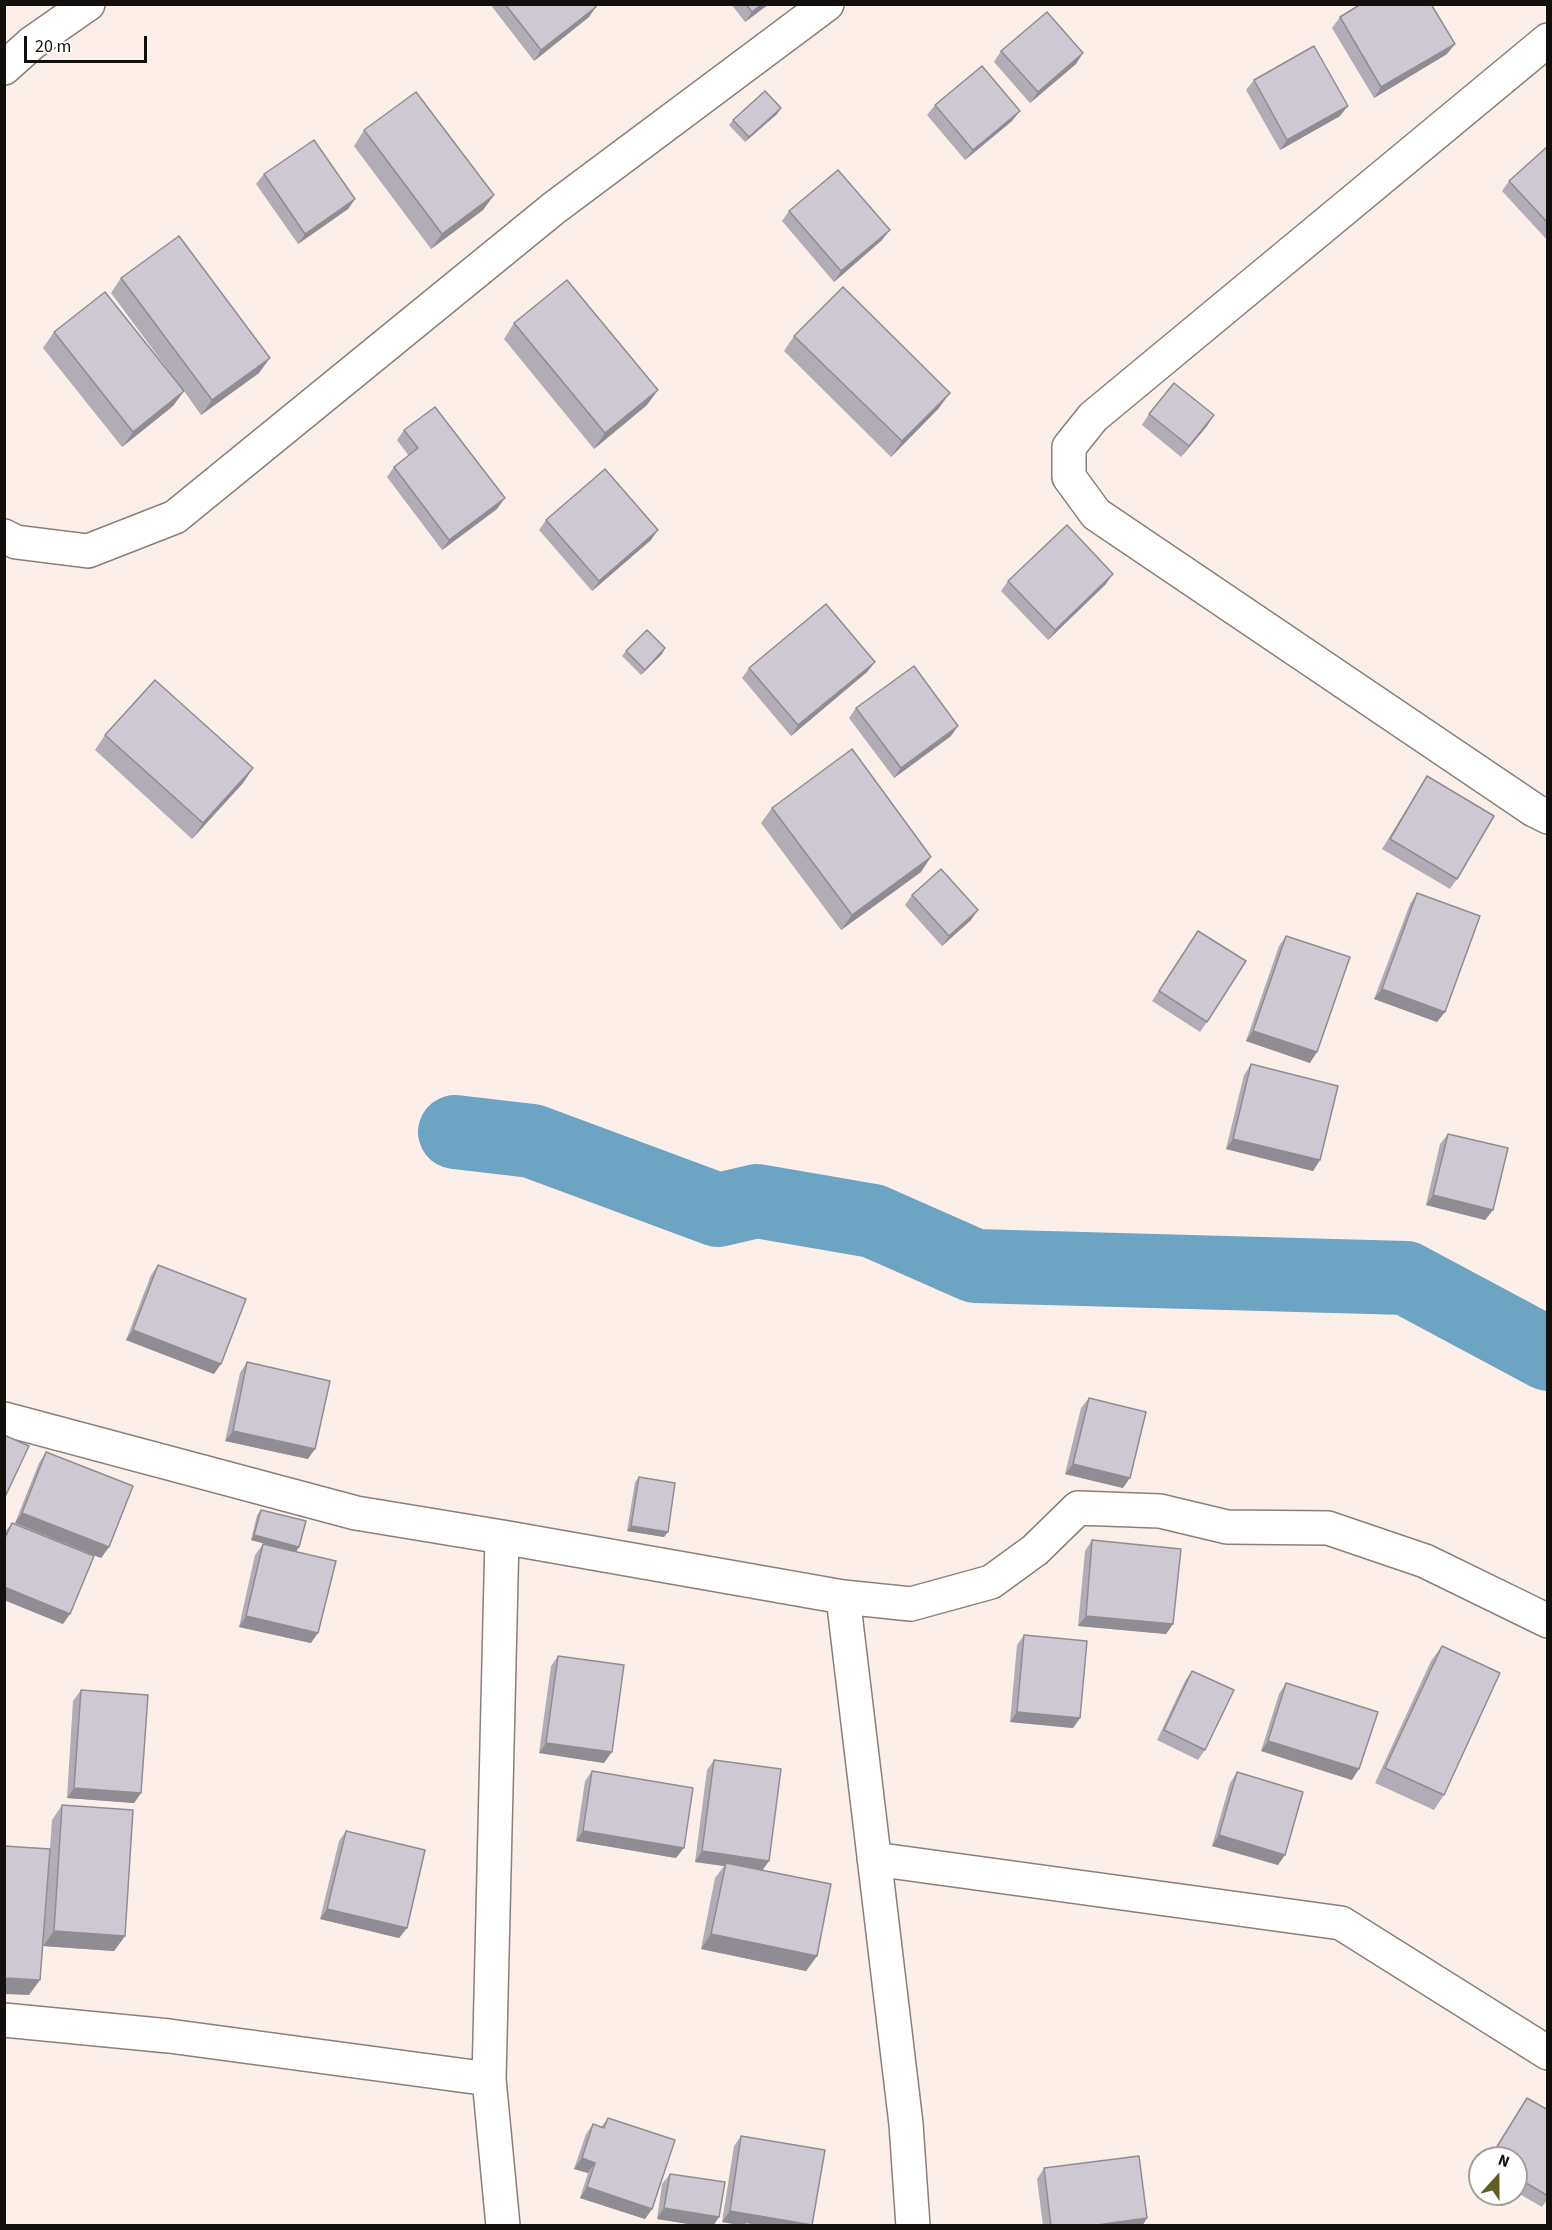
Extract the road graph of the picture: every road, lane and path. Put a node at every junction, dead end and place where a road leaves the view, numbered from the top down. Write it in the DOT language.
graph roads {
  1 [pos="88,4"];
  2 [pos="827,4"];
  3 [pos="1548,40"];
  4 [pos="18,47"];
  5 [pos="4,68"];
  6 [pos="4,536"];
  7 [pos="1548,817"];
  8 [pos="4,1419"];
  9 [pos="502,1537"];
  10 [pos="843,1597"];
  11 [pos="1548,1621"];
  12 [pos="874,1859"];
  13 [pos="4,2020"];
  14 [pos="1548,2053"];
  15 [pos="489,2079"];
  16 [pos="503,2226"];
  17 [pos="913,2226"];
  1 -- 4 [label="street"];
  2 -- 6 [label="street"];
  3 -- 7 [label="street"];
  4 -- 5 [label="street"];
  8 -- 9 [label="street"];
  9 -- 10 [label="street"];
  9 -- 15 [label="street"];
  10 -- 11 [label="street"];
  10 -- 12 [label="street"];
  12 -- 14 [label="street"];
  12 -- 17 [label="street"];
  13 -- 15 [label="street"];
  15 -- 16 [label="street"];
}
